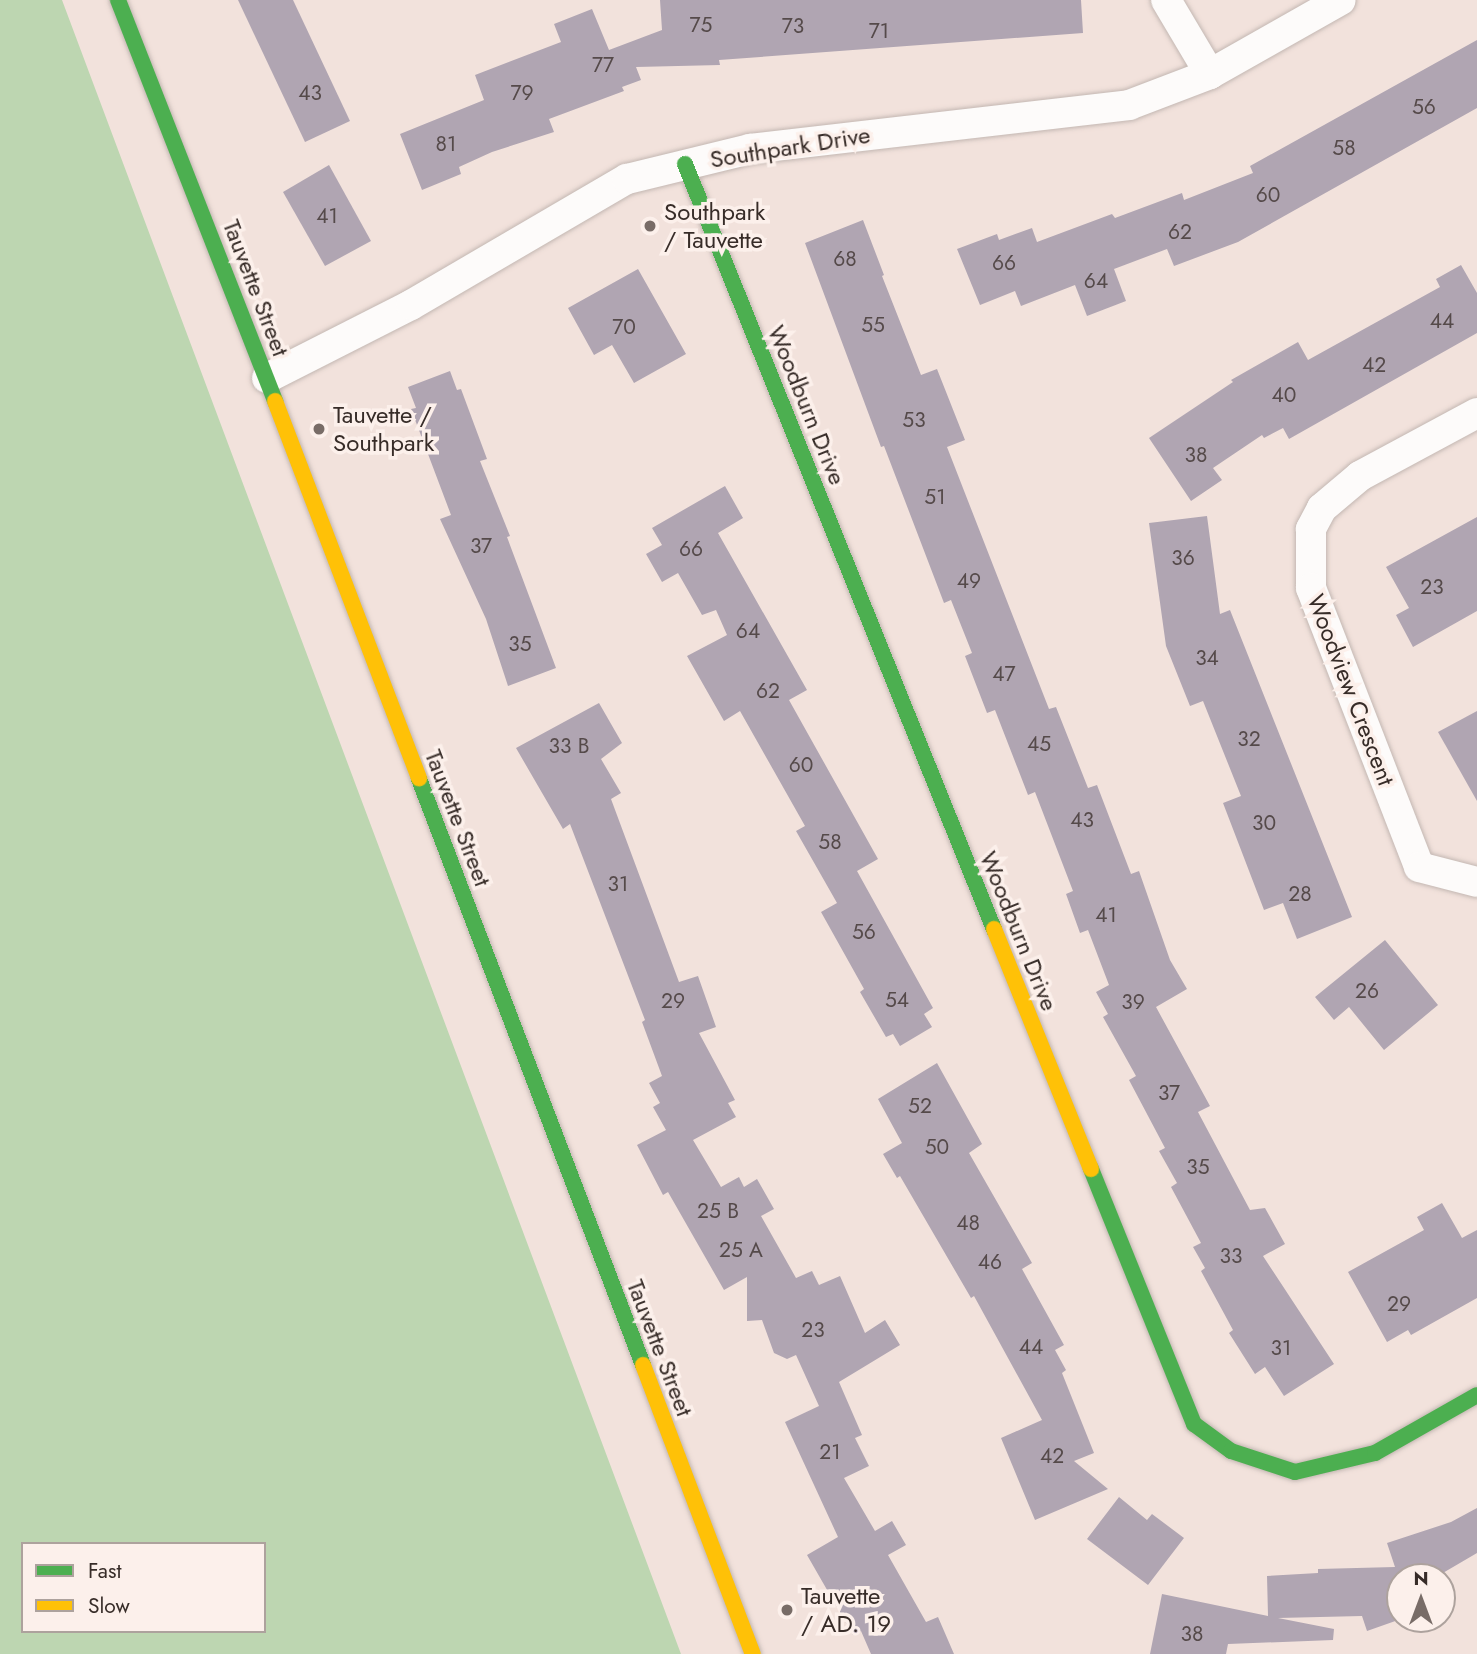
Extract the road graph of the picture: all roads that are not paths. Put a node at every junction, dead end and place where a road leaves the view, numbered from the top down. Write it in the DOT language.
graph roads {
  1 [pos="118,0"];
  2 [pos="1166,0"];
  3 [pos="1341,0"];
  4 [pos="1210,74"];
  5 [pos="685,164"];
  6 [pos="267,379"];
  7 [pos="1477,413"];
  8 [pos="1477,882"];
  9 [pos="1477,1395"];
  10 [pos="753,1654"];
  1 -- 6 [label="street, Tauvette Street"];
  2 -- 4 [label="street"];
  3 -- 4 [label="street, Southpark Drive"];
  4 -- 5 [label="street, Southpark Drive"];
  5 -- 6 [label="street, Southpark Drive"];
  5 -- 9 [label="street, Woodburn Drive"];
  6 -- 10 [label="street, Tauvette Street"];
  7 -- 8 [label="street, Woodview Crescent"];
}
